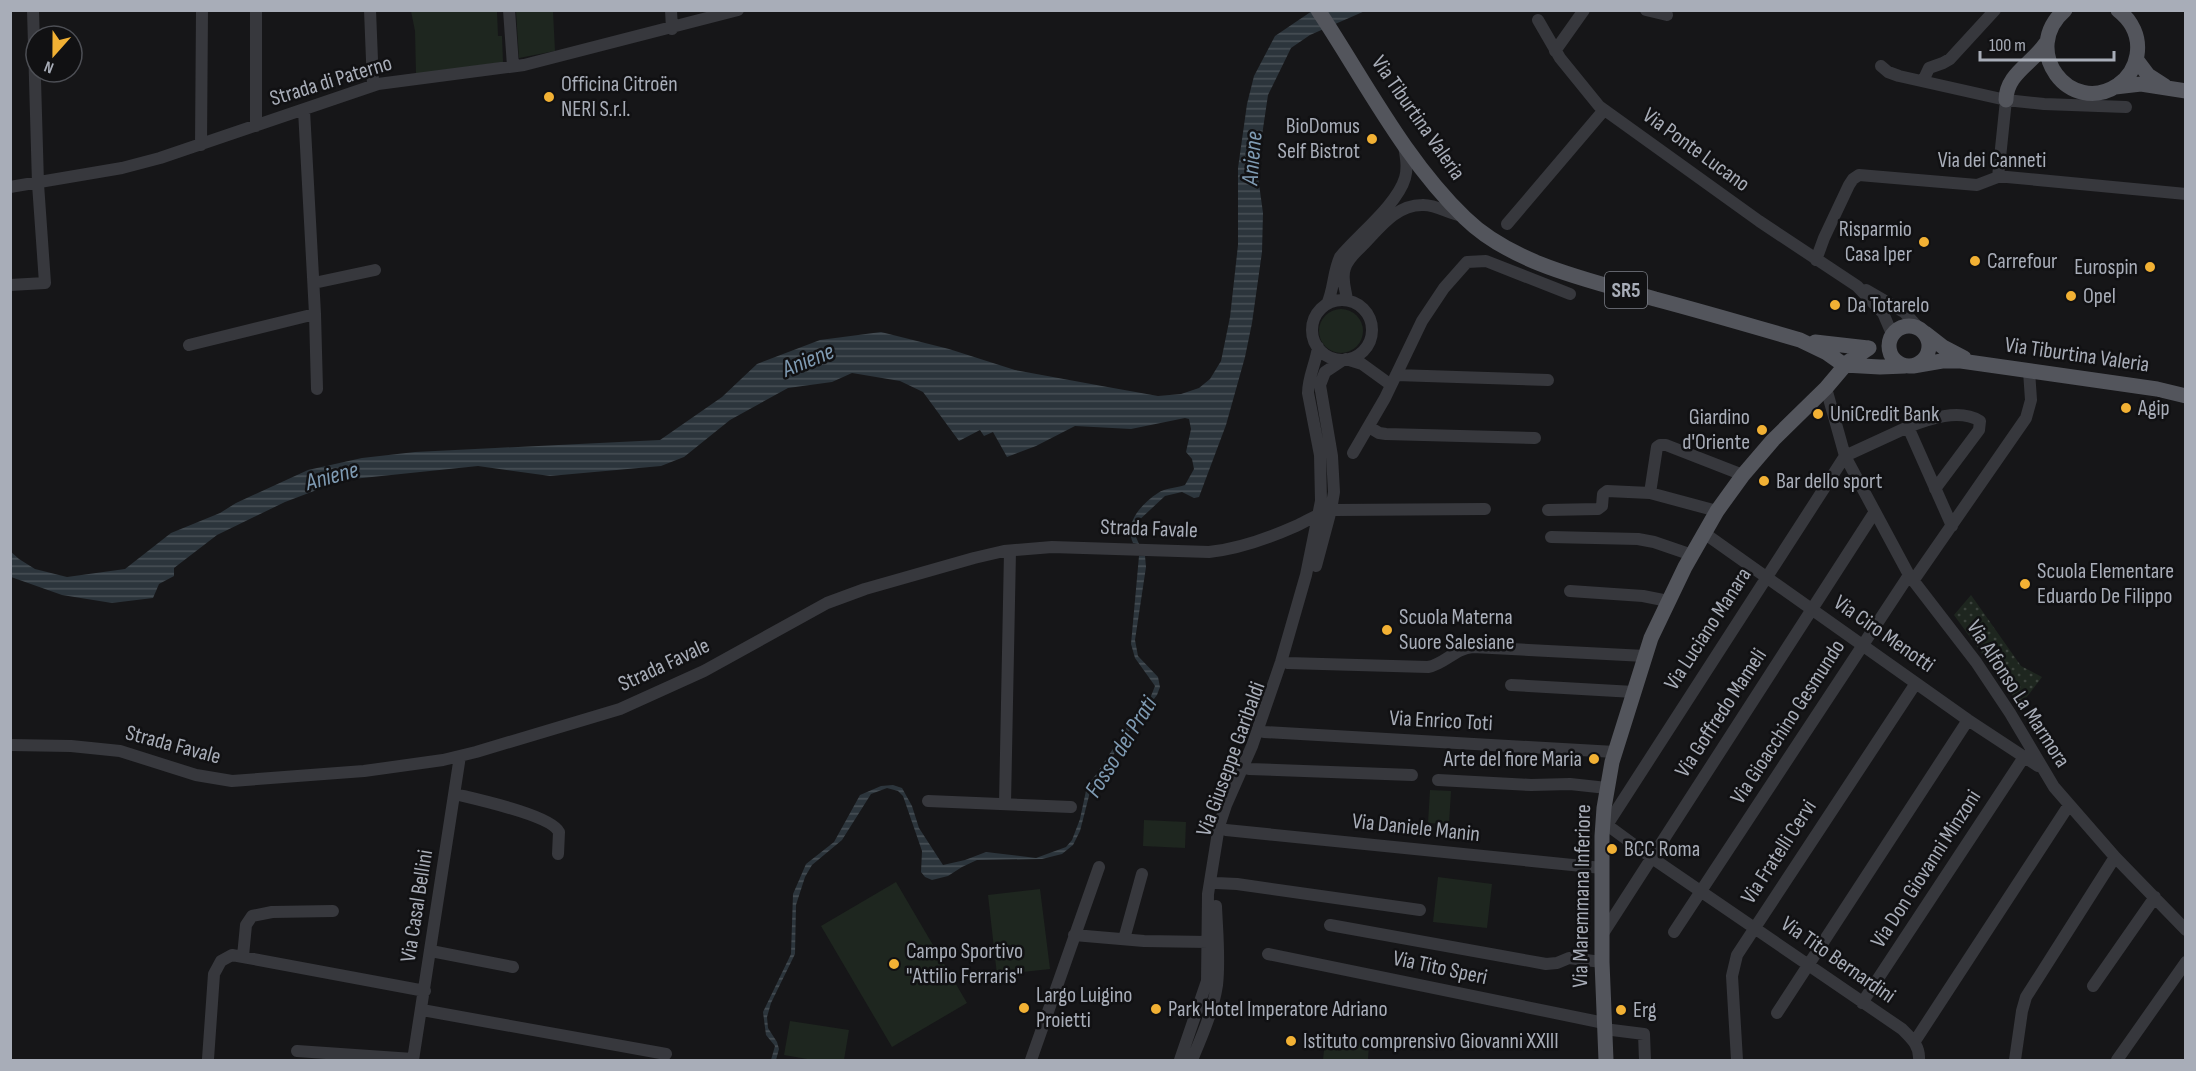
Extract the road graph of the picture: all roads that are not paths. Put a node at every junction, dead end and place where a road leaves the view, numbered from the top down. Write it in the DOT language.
graph roads {
  1 [pos="33,10"];
  2 [pos="202,10"];
  3 [pos="256,10"];
  4 [pos="370,10"];
  5 [pos="509,10"];
  6 [pos="671,10"];
  7 [pos="738,10"];
  8 [pos="1318,10"];
  9 [pos="1584,10"];
  10 [pos="1646,10"];
  11 [pos="1995,10"];
  12 [pos="2118,10"];
  13 [pos="2059,12"];
  14 [pos="1667,15"];
  15 [pos="2129,18"];
  16 [pos="1538,20"];
  17 [pos="672,28"];
  18 [pos="2046,44"];
  19 [pos="1555,51"];
  20 [pos="2136,59"];
  21 [pos="513,66"];
  22 [pos="1881,66"];
  23 [pos="2019,70"];
  24 [pos="1923,81"];
  25 [pos="373,85"];
  26 [pos="2065,85"];
  27 [pos="2115,87"];
  28 [pos="2179,90"];
  29 [pos="2006,100"];
  30 [pos="2126,107"];
  31 [pos="304,110"];
  32 [pos="1604,110"];
  33 [pos="256,126"];
  34 [pos="201,145"];
  35 [pos="1404,145"];
  36 [pos="1998,177"];
  37 [pos="38,184"];
  38 [pos="10,188"];
  39 [pos="2186,194"];
  40 [pos="1463,216"];
  41 [pos="1507,224"];
  42 [pos="1816,260"];
  43 [pos="375,270"];
  44 [pos="314,283"];
  45 [pos="10,285"];
  46 [pos="1857,286"];
  47 [pos="1570,294"];
  48 [pos="1347,300"];
  49 [pos="1327,304"];
  50 [pos="315,314"];
  51 [pos="1922,330"];
  52 [pos="1891,337"];
  53 [pos="1800,340"];
  54 [pos="189,345"];
  55 [pos="1318,347"];
  56 [pos="1869,348"];
  57 [pos="1365,349"];
  58 [pos="1344,359"];
  59 [pos="1984,364"];
  60 [pos="1844,365"];
  61 [pos="1365,366"];
  62 [pos="1909,366"];
  63 [pos="2029,371"];
  64 [pos="1393,380"];
  65 [pos="1548,380"];
  66 [pos="1826,388"];
  67 [pos="317,389"];
  68 [pos="2164,390"];
  69 [pos="2186,390"];
  70 [pos="2186,396"];
  71 [pos="1369,427"];
  72 [pos="1908,427"];
  73 [pos="1535,438"];
  74 [pos="1353,453"];
  75 [pos="1845,456"];
  76 [pos="1743,475"];
  77 [pos="1935,489"];
  78 [pos="1650,493"];
  79 [pos="1485,509"];
  80 [pos="1548,510"];
  81 [pos="1717,511"];
  82 [pos="1325,512"];
  83 [pos="1874,513"];
  84 [pos="1952,526"];
  85 [pos="1704,533"];
  86 [pos="1551,537"];
  87 [pos="1010,551"];
  88 [pos="1692,555"];
  89 [pos="1767,577"];
  90 [pos="1911,578"];
  91 [pos="1570,591"];
  92 [pos="1668,601"];
  93 [pos="1812,609"];
  94 [pos="1863,645"];
  95 [pos="1645,656"];
  96 [pos="1287,663"];
  97 [pos="1916,683"];
  98 [pos="1510,685"];
  99 [pos="1634,692"];
  100 [pos="1968,720"];
  101 [pos="1264,732"];
  102 [pos="10,746"];
  103 [pos="1615,752"];
  104 [pos="460,756"];
  105 [pos="2024,757"];
  106 [pos="2041,767"];
  107 [pos="1249,769"];
  108 [pos="1412,775"];
  109 [pos="1438,780"];
  110 [pos="1607,788"];
  111 [pos="455,794"];
  112 [pos="928,801"];
  113 [pos="1005,804"];
  114 [pos="2069,805"];
  115 [pos="1071,807"];
  116 [pos="1605,823"];
  117 [pos="1226,830"];
  118 [pos="558,854"];
  119 [pos="2115,856"];
  120 [pos="1652,858"];
  121 [pos="1099,867"];
  122 [pos="1602,868"];
  123 [pos="1142,874"];
  124 [pos="1216,883"];
  125 [pos="1702,892"];
  126 [pos="2155,897"];
  127 [pos="1420,910"];
  128 [pos="333,911"];
  129 [pos="1330,925"];
  130 [pos="1754,928"];
  131 [pos="2186,930"];
  132 [pos="1674,932"];
  133 [pos="1074,934"];
  134 [pos="1602,935"];
  135 [pos="1124,939"];
  136 [pos="1208,942"];
  137 [pos="431,951"];
  138 [pos="1268,954"];
  139 [pos="243,956"];
  140 [pos="1602,962"];
  141 [pos="2186,962"];
  142 [pos="1809,966"];
  143 [pos="513,967"];
  144 [pos="2092,986"];
  145 [pos="425,991"];
  146 [pos="1862,1003"];
  147 [pos="422,1010"];
  148 [pos="1776,1013"];
  149 [pos="1604,1026"];
  150 [pos="1915,1041"];
  151 [pos="297,1051"];
  152 [pos="666,1054"];
  153 [pos="208,1059"];
  154 [pos="413,1060"];
  155 [pos="1031,1060"];
  156 [pos="1180,1060"];
  157 [pos="1192,1060"];
  158 [pos="1606,1060"];
  159 [pos="1645,1060"];
  160 [pos="1737,1060"];
  161 [pos="1919,1060"];
  162 [pos="2015,1060"];
  163 [pos="2117,1060"];
  1 -- 37 [label="street"];
  2 -- 34 [label="street"];
  3 -- 33 [label="street"];
  4 -- 25 [label="street"];
  5 -- 21 [label="street"];
  6 -- 17 [label="street"];
  7 -- 17 [label="street, Strada di Paterno"];
  8 -- 35 [label="main road, Via Tiburtina Valeria / SR5"];
  9 -- 19 [label="street"];
  10 -- 14 [label="street"];
  11 -- 24 [label="street"];
  12 -- 15 [label="main road"];
  13 -- 18 [label="main road"];
  15 -- 20 [label="main road"];
  16 -- 19 [label="street, Via Ponte Lucano"];
  17 -- 21 [label="street, Strada di Paterno"];
  18 -- 23 [label="main road"];
  18 -- 26 [label="main road"];
  19 -- 32 [label="street, Via Ponte Lucano"];
  20 -- 27 [label="main road"];
  20 -- 28 [label="main road"];
  21 -- 25 [label="street, Strada di Paterno"];
  22 -- 24 [label="street"];
  23 -- 26 [label="main road"];
  23 -- 29 [label="main road"];
  24 -- 29 [label="street"];
  25 -- 31 [label="street, Strada di Paterno"];
  26 -- 27 [label="main road"];
  27 -- 28 [label="main road"];
  29 -- 30 [label="street"];
  29 -- 36 [label="street"];
  31 -- 33 [label="street, Strada di Paterno"];
  31 -- 44 [label="street"];
  32 -- 41 [label="street"];
  32 -- 42 [label="street, Via Ponte Lucano"];
  33 -- 34 [label="street, Strada di Paterno"];
  34 -- 37 [label="street, Strada di Paterno"];
  35 -- 40 [label="main road, Via Tiburtina Valeria / SR5"];
  35 -- 49 [label="street"];
  36 -- 39 [label="street, Via dei Canneti"];
  36 -- 42 [label="street, Via dei Canneti"];
  37 -- 38 [label="street, Strada di Paterno"];
  37 -- 45 [label="street"];
  40 -- 48 [label="street"];
  40 -- 53 [label="main road, Via Tiburtina Valeria / SR5"];
  42 -- 46 [label="street, Via Ponte Lucano"];
  43 -- 44 [label="street"];
  44 -- 50 [label="street"];
  46 -- 51 [label="street, Via Ponte Lucano"];
  46 -- 52 [label="street, Via Ponte Lucano"];
  47 -- 64 [label="street"];
  48 -- 49 [label="street"];
  48 -- 57 [label="street"];
  49 -- 55 [label="street"];
  50 -- 54 [label="street"];
  50 -- 67 [label="street"];
  51 -- 52 [label="main road, Via Tiburtina Valeria"];
  51 -- 59 [label="main road, Via Tiburtina Valeria"];
  51 -- 62 [label="main road"];
  52 -- 56 [label="main road, Via Tiburtina Valeria"];
  52 -- 62 [label="main road"];
  53 -- 56 [label="main road, Via Tiburtina Valeria"];
  53 -- 60 [label="main road, Via Tiburtina Valeria"];
  55 -- 58 [label="street"];
  55 -- 82 [label="street"];
  56 -- 60 [label="main road, Via Maremmana Inferiore"];
  57 -- 58 [label="street"];
  57 -- 61 [label="street"];
  58 -- 61 [label="street"];
  58 -- 82 [label="street"];
  59 -- 62 [label="main road, Via Tiburtina Valeria"];
  59 -- 63 [label="main road, Via Tiburtina Valeria"];
  60 -- 62 [label="main road, Via Tiburtina Valeria"];
  60 -- 66 [label="main road, Via Maremmana Inferiore"];
  61 -- 64 [label="street"];
  63 -- 68 [label="main road, Via Tiburtina Valeria"];
  63 -- 84 [label="street, Via Gioacchino Gesmundo"];
  64 -- 65 [label="street"];
  64 -- 71 [label="street"];
  66 -- 75 [label="street, Via Alfonso La Marmora"];
  66 -- 76 [label="main road, Via Maremmana Inferiore"];
  68 -- 69 [label="main road, Via Tiburtina Valeria"];
  68 -- 70 [label="main road, Via Tiburtina Valeria"];
  71 -- 73 [label="street"];
  71 -- 74 [label="street"];
  72 -- 75 [label="street"];
  72 -- 77 [label="street"];
  72 -- 77 [label="street"];
  75 -- 83 [label="street, Via Alfonso La Marmora"];
  75 -- 89 [label="street, Via Luciano Manara"];
  76 -- 78 [label="street"];
  76 -- 81 [label="main road, Via Maremmana Inferiore"];
  77 -- 84 [label="street"];
  78 -- 80 [label="street"];
  78 -- 81 [label="street"];
  79 -- 82 [label="street"];
  81 -- 85 [label="main road, Via Maremmana Inferiore"];
  82 -- 87 [label="street, Strada Favale"];
  82 -- 96 [label="street, Via Giuseppe Garibaldi"];
  82 -- 136 [label="street, Via Giuseppe Garibaldi"];
  83 -- 90 [label="street, Via Alfonso La Marmora"];
  83 -- 93 [label="street, Via Goffredo Mameli"];
  84 -- 90 [label="street, Via Gioacchino Gesmundo"];
  85 -- 88 [label="main road, Via Maremmana Inferiore"];
  85 -- 89 [label="street, Via Ciro Menotti"];
  86 -- 88 [label="street"];
  87 -- 104 [label="street, Strada Favale"];
  87 -- 113 [label="street"];
  88 -- 92 [label="main road, Via Maremmana Inferiore"];
  89 -- 93 [label="street, Via Ciro Menotti"];
  89 -- 116 [label="street, Via Luciano Manara"];
  90 -- 94 [label="street, Via Gioacchino Gesmundo"];
  90 -- 106 [label="street, Via Alfonso La Marmora"];
  91 -- 92 [label="street"];
  92 -- 95 [label="main road, Via Maremmana Inferiore"];
  93 -- 94 [label="street, Via Ciro Menotti"];
  93 -- 120 [label="street, Via Goffredo Mameli"];
  94 -- 97 [label="street, Via Ciro Menotti"];
  94 -- 125 [label="street, Via Gioacchino Gesmundo"];
  95 -- 96 [label="street"];
  95 -- 99 [label="main road, Via Maremmana Inferiore"];
  96 -- 101 [label="street, Via Giuseppe Garibaldi"];
  97 -- 100 [label="street, Via Ciro Menotti"];
  97 -- 130 [label="street, Via Fratelli Cervi"];
  98 -- 99 [label="street"];
  99 -- 103 [label="main road, Via Maremmana Inferiore"];
  100 -- 105 [label="street, Via Ciro Menotti"];
  100 -- 142 [label="street"];
  101 -- 103 [label="street, Via Enrico Toti"];
  101 -- 107 [label="street, Via Giuseppe Garibaldi"];
  102 -- 104 [label="street, Strada Favale"];
  103 -- 110 [label="main road, Via Maremmana Inferiore"];
  104 -- 111 [label="street, Via Casal Bellini"];
  105 -- 106 [label="street, Via Ciro Menotti"];
  105 -- 146 [label="street, Via Don Giovanni Minzoni"];
  106 -- 114 [label="street, Via Alfonso La Marmora"];
  107 -- 108 [label="street"];
  107 -- 117 [label="street, Via Giuseppe Garibaldi"];
  109 -- 110 [label="street"];
  110 -- 116 [label="main road, Via Maremmana Inferiore"];
  111 -- 118 [label="street"];
  111 -- 137 [label="street, Via Casal Bellini"];
  112 -- 113 [label="street"];
  113 -- 115 [label="street"];
  114 -- 119 [label="street, Via Alfonso La Marmora"];
  114 -- 150 [label="street"];
  116 -- 120 [label="street, Via Tito Bernardini"];
  116 -- 122 [label="main road, Via Maremmana Inferiore"];
  117 -- 122 [label="street, Via Daniele Manin"];
  117 -- 124 [label="street, Via Giuseppe Garibaldi"];
  119 -- 126 [label="street, Via Alfonso La Marmora"];
  119 -- 162 [label="street"];
  120 -- 125 [label="street, Via Tito Bernardini"];
  120 -- 134 [label="street, Via Goffredo Mameli"];
  121 -- 133 [label="street"];
  122 -- 134 [label="main road, Via Maremmana Inferiore"];
  123 -- 135 [label="street"];
  124 -- 127 [label="street"];
  124 -- 157 [label="street, Via Giuseppe Garibaldi"];
  125 -- 130 [label="street, Via Tito Bernardini"];
  125 -- 132 [label="street, Via Gioacchino Gesmundo"];
  126 -- 131 [label="street, Via Alfonso La Marmora"];
  126 -- 144 [label="street"];
  128 -- 139 [label="street"];
  129 -- 140 [label="street"];
  130 -- 142 [label="street, Via Tito Bernardini"];
  130 -- 160 [label="street, Via Fratelli Cervi"];
  133 -- 135 [label="street"];
  133 -- 155 [label="street"];
  134 -- 140 [label="main road, Via Maremmana Inferiore"];
  135 -- 136 [label="street"];
  136 -- 156 [label="street, Via Giuseppe Garibaldi"];
  137 -- 143 [label="street"];
  137 -- 145 [label="street, Via Casal Bellini"];
  138 -- 149 [label="street, Via Tito Speri"];
  139 -- 145 [label="street"];
  139 -- 153 [label="street"];
  140 -- 149 [label="main road, Via Maremmana Inferiore"];
  141 -- 163 [label="street"];
  142 -- 146 [label="street, Via Tito Bernardini"];
  142 -- 148 [label="street"];
  145 -- 147 [label="street, Via Casal Bellini"];
  146 -- 150 [label="street, Via Tito Bernardini"];
  147 -- 152 [label="street"];
  147 -- 154 [label="street, Via Casal Bellini"];
  149 -- 158 [label="main road, Via Maremmana Inferiore"];
  149 -- 159 [label="street, Via Tito Speri"];
  150 -- 161 [label="street"];
  151 -- 154 [label="street"];
}
